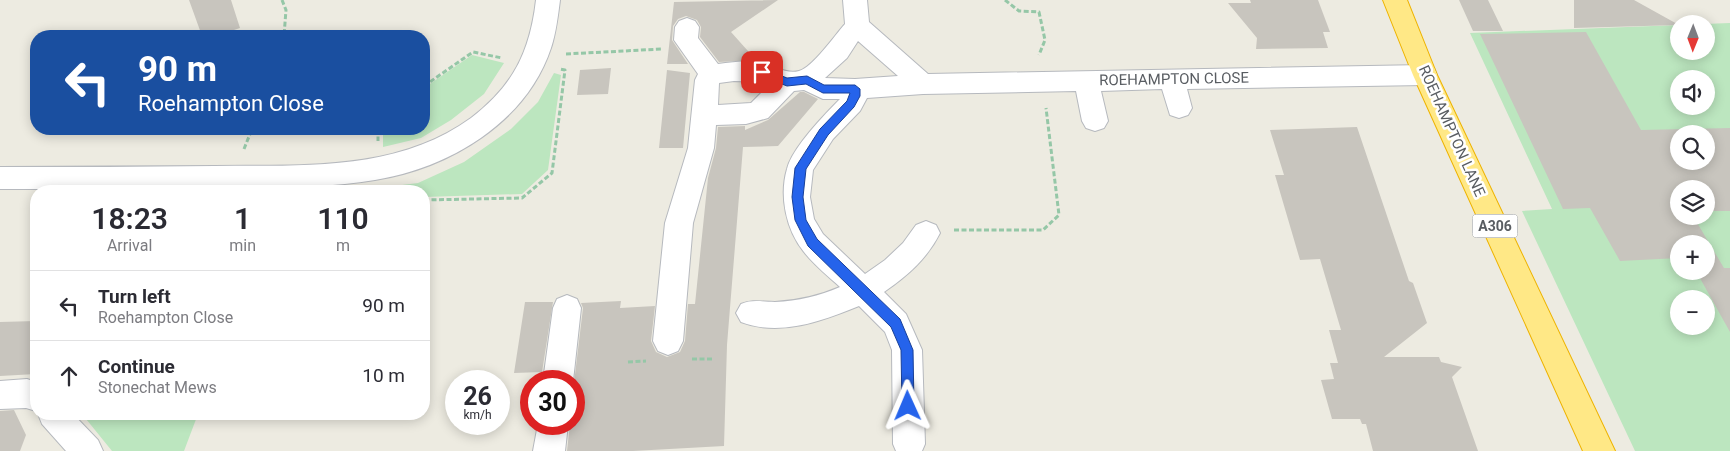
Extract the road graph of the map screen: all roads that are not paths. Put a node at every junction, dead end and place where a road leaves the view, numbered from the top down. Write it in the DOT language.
graph roads {
  1 [pos="548,0"];
  2 [pos="855,0"];
  3 [pos="1395,0"];
  4 [pos="857,26"];
  5 [pos="690,37"];
  6 [pos="712,74"];
  7 [pos="1425,74"];
  8 [pos="1172,80"];
  9 [pos="797,81"];
  10 [pos="1086,81"];
  11 [pos="923,84"];
  12 [pos="855,89"];
  13 [pos="1179,108"];
  14 [pos="704,115"];
  15 [pos="1095,121"];
  16 [pos="0,178"];
  17 [pos="926,233"];
  18 [pos="861,291"];
  19 [pos="567,308"];
  20 [pos="752,313"];
  21 [pos="668,341"];
  22 [pos="559,370"];
  23 [pos="30,394"];
  24 [pos="0,395"];
  25 [pos="59,420"];
  26 [pos="551,435"];
  27 [pos="909,444"];
  28 [pos="87,451"];
  29 [pos="549,451"];
  30 [pos="1599,451"];
  1 -- 16 [label="street"];
  2 -- 4 [label="street"];
  3 -- 7 [label="highway, ROEHAMPTON LANE / A306"];
  4 -- 9 [label="street"];
  4 -- 11 [label="street"];
  5 -- 6 [label="street"];
  6 -- 9 [label="street, ROEHAMPTON CLOSE"];
  6 -- 14 [label="street"];
  7 -- 8 [label="street, ROEHAMPTON CLOSE"];
  7 -- 30 [label="highway, ROEHAMPTON LANE / A306"];
  8 -- 10 [label="street, ROEHAMPTON CLOSE"];
  8 -- 13 [label="street"];
  9 -- 12 [label="street, ROEHAMPTON CLOSE"];
  9 -- 14 [label="street"];
  10 -- 11 [label="street, ROEHAMPTON CLOSE"];
  10 -- 15 [label="street"];
  11 -- 12 [label="street, ROEHAMPTON CLOSE"];
  12 -- 18 [label="street"];
  14 -- 21 [label="street"];
  17 -- 18 [label="street"];
  18 -- 20 [label="street"];
  18 -- 27 [label="street"];
  19 -- 22 [label="street"];
  23 -- 24 [label="street"];
  25 -- 28 [label="street"];
  26 -- 29 [label="street"];
}
